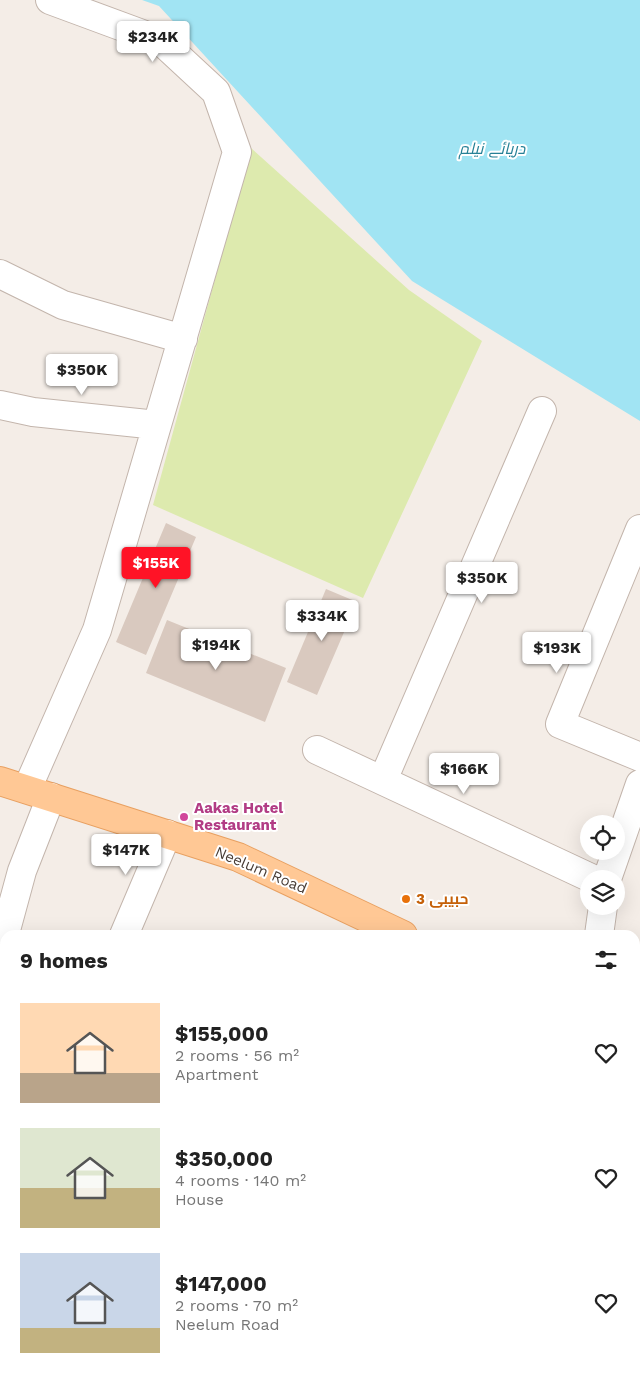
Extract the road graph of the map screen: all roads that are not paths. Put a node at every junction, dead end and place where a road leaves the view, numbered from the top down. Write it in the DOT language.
graph roads {
  1 [pos="50,0"];
  2 [pos="0,274"];
  3 [pos="182,339"];
  4 [pos="0,405"];
  5 [pos="542,411"];
  6 [pos="157,425"];
  7 [pos="640,529"];
  8 [pos="317,750"];
  9 [pos="640,757"];
  10 [pos="383,780"];
  11 [pos="0,781"];
  12 [pos="640,784"];
  13 [pos="39,793"];
  14 [pos="167,834"];
  15 [pos="610,870"];
  16 [pos="580,873"];
  17 [pos="602,915"];
  18 [pos="6,930"];
  19 [pos="126,930"];
  20 [pos="392,930"];
  21 [pos="600,930"];
  1 -- 3 [label="street"];
  2 -- 3 [label="street"];
  3 -- 6 [label="street"];
  4 -- 6 [label="street"];
  5 -- 10 [label="street"];
  6 -- 13 [label="street"];
  7 -- 9 [label="street"];
  8 -- 10 [label="street"];
  10 -- 16 [label="street"];
  11 -- 13 [label="main road, Neelum Road"];
  12 -- 15 [label="street"];
  13 -- 14 [label="main road, Neelum Road"];
  13 -- 18 [label="street"];
  14 -- 19 [label="street"];
  14 -- 20 [label="main road, Neelum Road"];
  17 -- 21 [label="street"];
}
